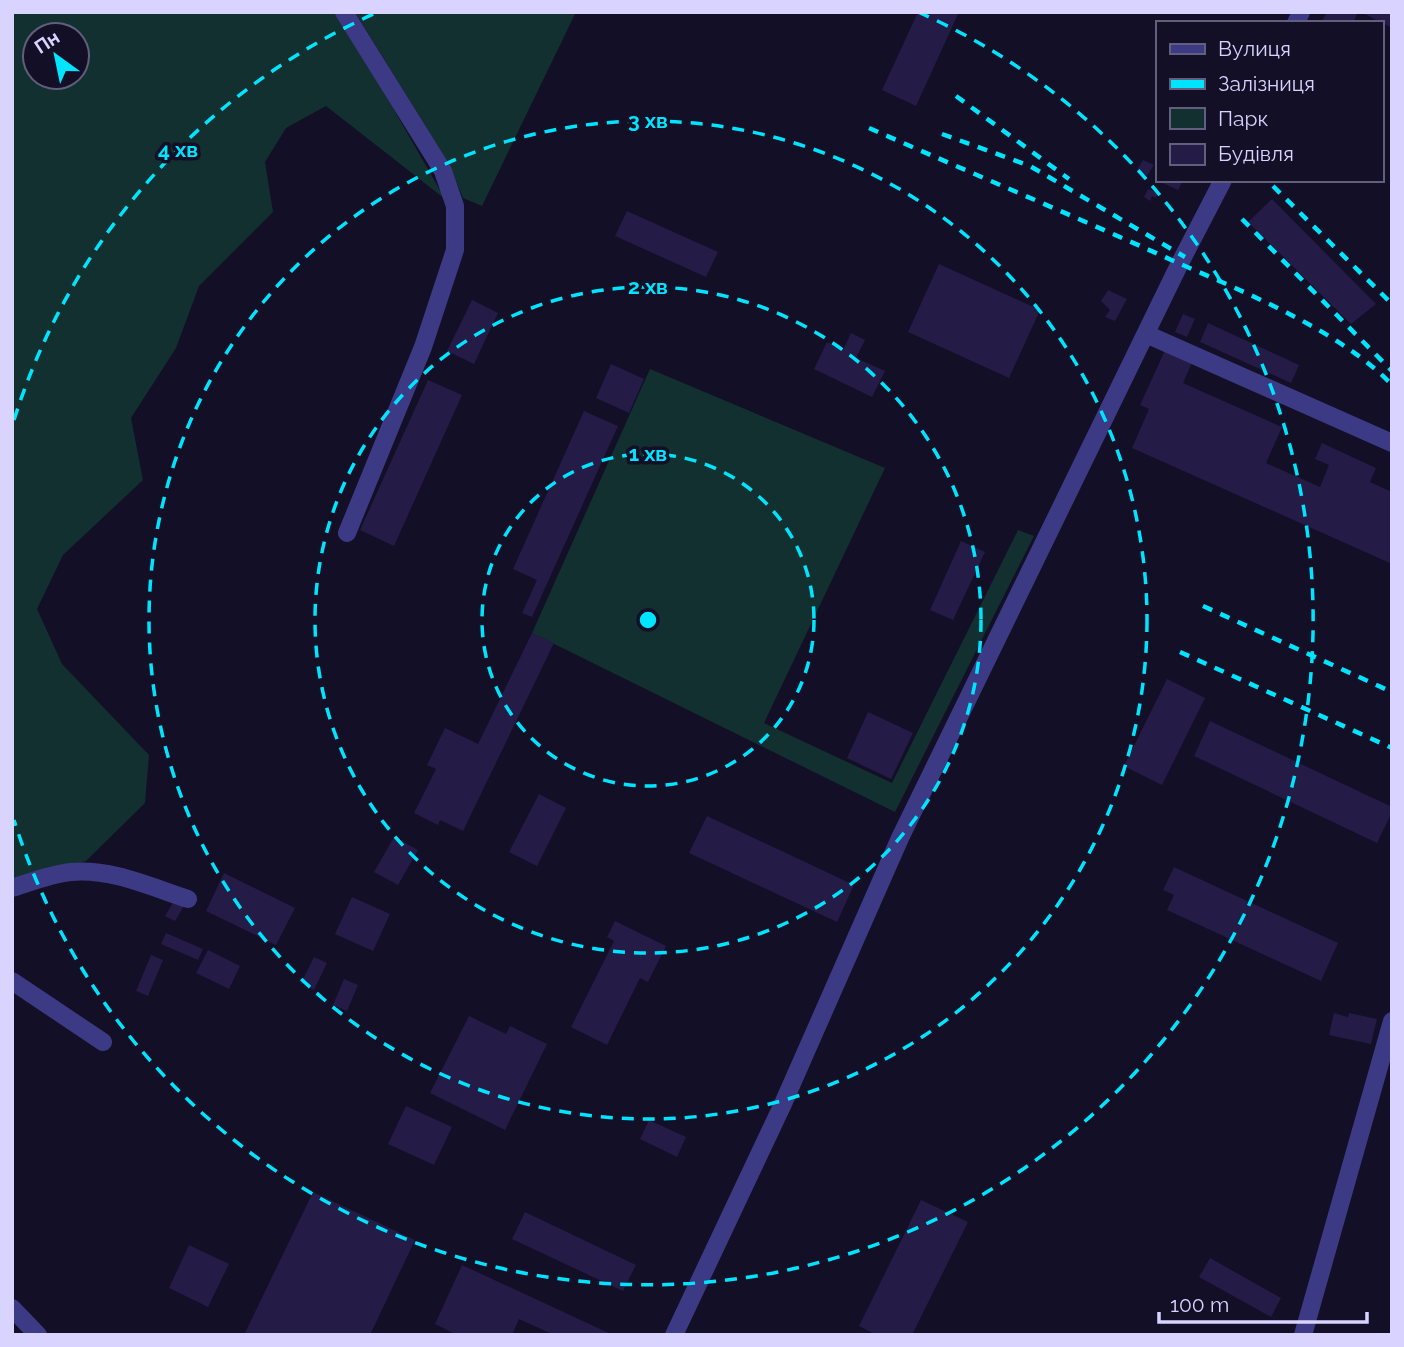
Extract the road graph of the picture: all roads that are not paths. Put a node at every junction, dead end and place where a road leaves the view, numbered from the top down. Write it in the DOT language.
graph roads {
  1 [pos="344,12"];
  2 [pos="1222,182"];
  3 [pos="1146,334"];
  4 [pos="1392,443"];
  5 [pos="347,533"];
  6 [pos="12,888"];
  7 [pos="188,899"];
  8 [pos="12,981"];
  9 [pos="1392,1021"];
  10 [pos="103,1041"];
  11 [pos="12,1308"];
  12 [pos="38,1335"];
  13 [pos="674,1335"];
  14 [pos="1303,1335"];
  1 -- 5 [label="street"];
  2 -- 3 [label="street"];
  3 -- 4 [label="street"];
  3 -- 13 [label="street"];
  6 -- 7 [label="street"];
  8 -- 10 [label="street"];
  9 -- 14 [label="street"];
  11 -- 12 [label="street"];
}
